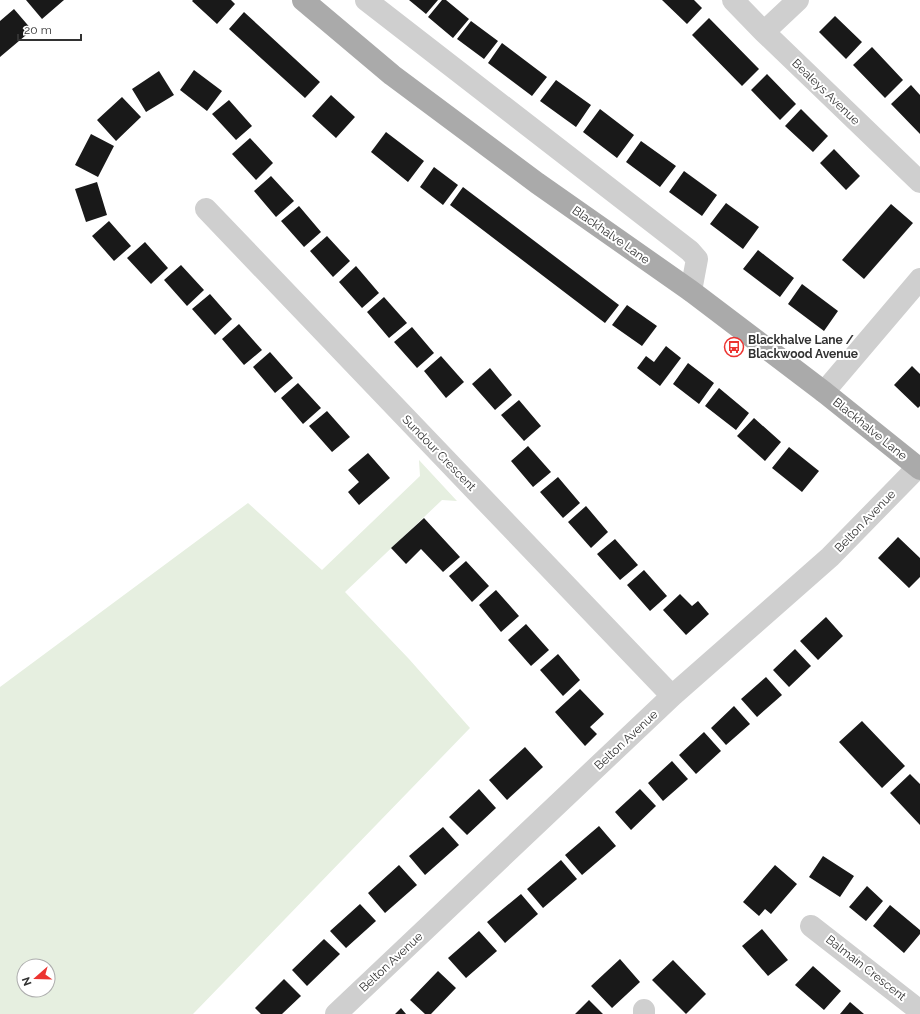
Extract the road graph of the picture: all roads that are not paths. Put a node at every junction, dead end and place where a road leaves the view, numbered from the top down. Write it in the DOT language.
graph roads {
  1 [pos="303,0"];
  2 [pos="366,0"];
  3 [pos="733,0"];
  4 [pos="798,0"];
  5 [pos="764,32"];
  6 [pos="920,182"];
  7 [pos="206,209"];
  8 [pos="920,278"];
  9 [pos="691,291"];
  10 [pos="824,392"];
  11 [pos="919,468"];
  12 [pos="672,696"];
  13 [pos="811,926"];
  14 [pos="920,1011"];
  15 [pos="336,1014"];
  1 -- 9 [label="main road, Blackhalve Lane"];
  2 -- 9 [label="street"];
  3 -- 5 [label="street, Bealeys Avenue"];
  4 -- 5 [label="street"];
  5 -- 6 [label="street, Bealeys Avenue"];
  7 -- 12 [label="street, Sundour Crescent"];
  8 -- 10 [label="street"];
  9 -- 10 [label="main road, Blackhalve Lane"];
  10 -- 11 [label="main road, Blackhalve Lane"];
  11 -- 12 [label="street, Belton Avenue"];
  12 -- 15 [label="street, Belton Avenue"];
  13 -- 14 [label="street, Balmain Crescent"];
}
